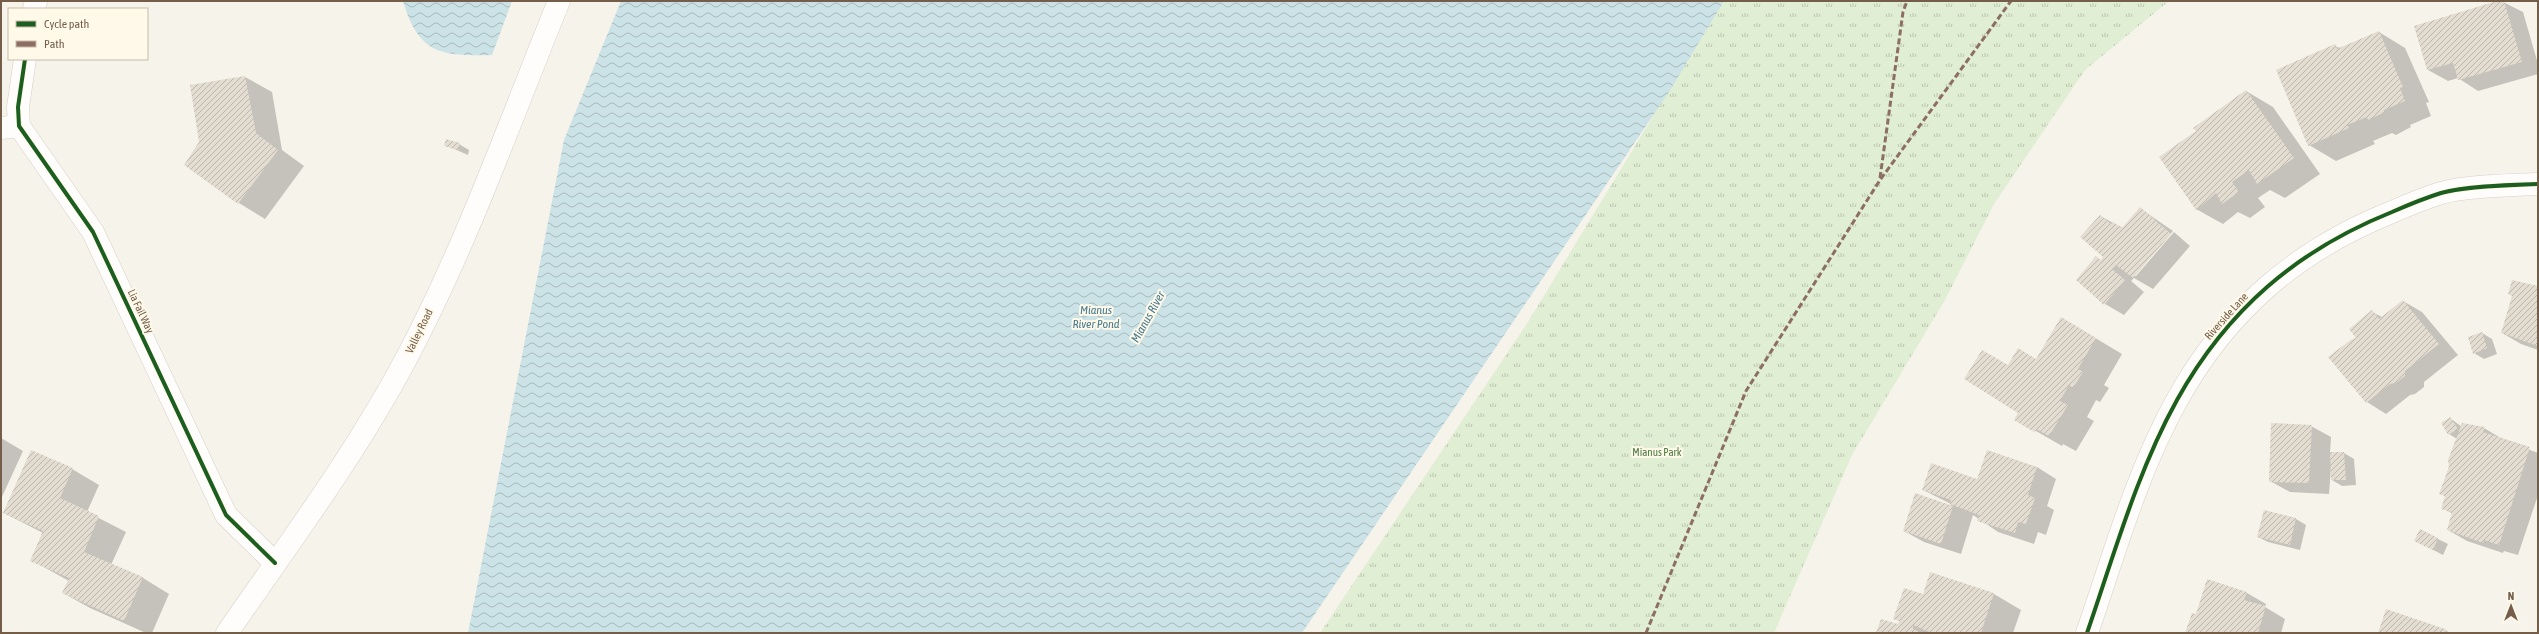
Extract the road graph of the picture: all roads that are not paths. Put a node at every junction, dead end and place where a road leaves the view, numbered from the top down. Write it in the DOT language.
graph roads {
  1 [pos="559,1"];
  2 [pos="25,60"];
  3 [pos="10,127"];
  4 [pos="2538,184"];
  5 [pos="275,563"];
  6 [pos="227,633"];
  7 [pos="2087,633"];
  1 -- 5 [label="street, Valley Road"];
  2 -- 3 [label="street, Lia Fail Way"];
  3 -- 5 [label="street, Lia Fail Way"];
  4 -- 7 [label="street, Riverside Lane"];
  5 -- 6 [label="street, Valley Road"];
}
